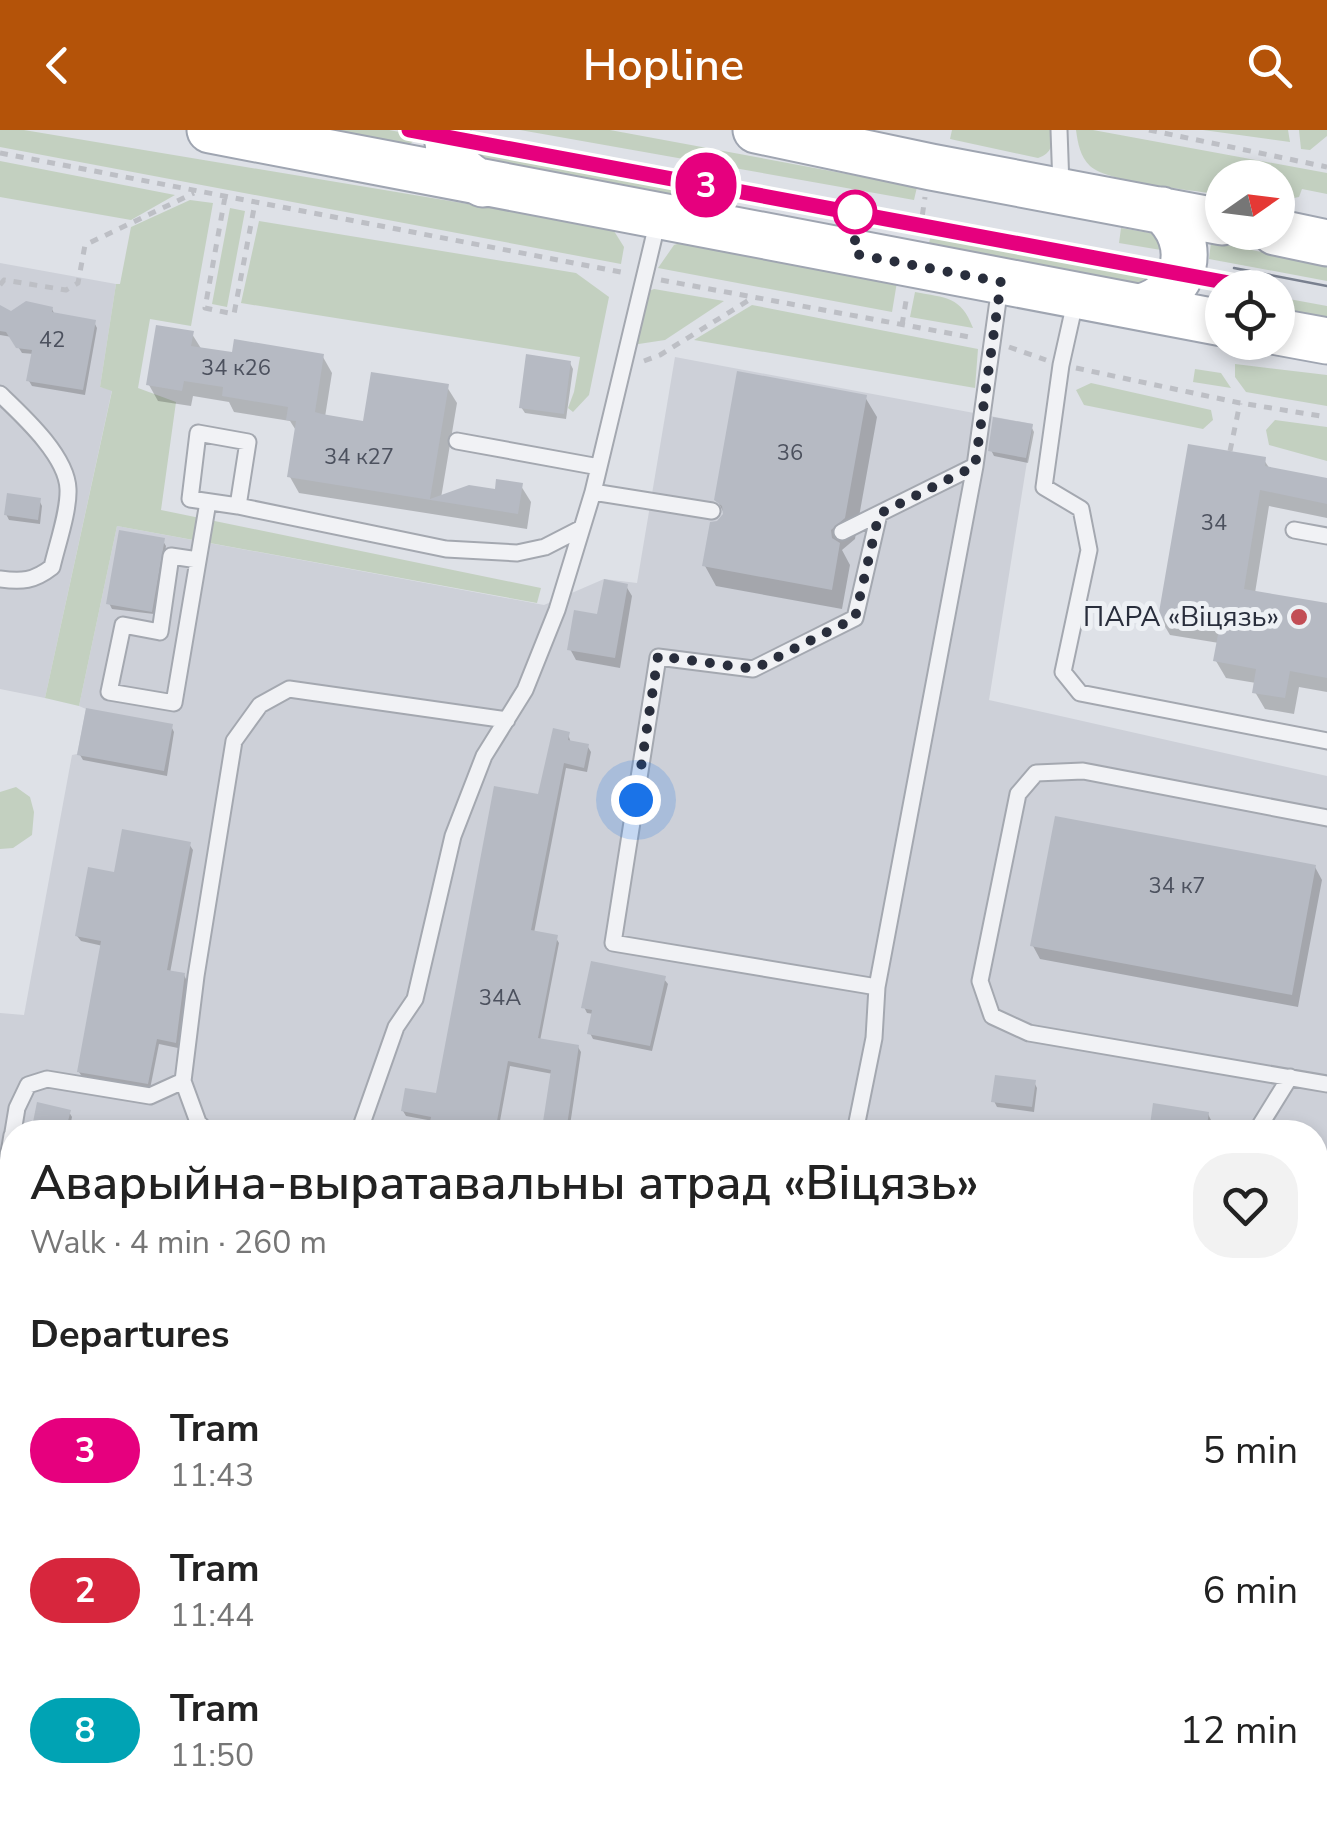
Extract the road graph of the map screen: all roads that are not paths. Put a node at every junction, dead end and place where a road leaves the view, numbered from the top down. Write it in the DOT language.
graph roads {
  1 [pos="210,130"];
  2 [pos="431,130"];
  3 [pos="446,130"];
  4 [pos="756,130"];
  5 [pos="1060,130"];
  6 [pos="392,165"];
  7 [pos="483,184"];
  8 [pos="1061,192"];
  9 [pos="1162,210"];
  10 [pos="659,216"];
  11 [pos="1205,219"];
  12 [pos="1295,236"];
  13 [pos="1327,242"];
  14 [pos="1001,282"];
  15 [pos="1077,294"];
  16 [pos="1141,308"];
  17 [pos="1205,319"];
  18 [pos="1295,335"];
  19 [pos="1327,342"];
  20 [pos="0,394"];
  21 [pos="457,441"];
  22 [pos="975,466"];
  23 [pos="599,467"];
  24 [pos="593,492"];
  25 [pos="208,502"];
  26 [pos="238,506"];
  27 [pos="712,511"];
  28 [pos="879,514"];
  29 [pos="582,528"];
  30 [pos="1294,530"];
  31 [pos="842,532"];
  32 [pos="1327,536"];
  33 [pos="198,560"];
  34 [pos="0,579"];
  35 [pos="507,720"];
  36 [pos="1327,741"];
  37 [pos="1327,818"];
  38 [pos="877,988"];
  39 [pos="1290,1077"];
  40 [pos="184,1081"];
  41 [pos="1327,1084"];
  42 [pos="16,1120"];
  43 [pos="197,1120"];
  44 [pos="362,1120"];
  45 [pos="857,1120"];
  46 [pos="1263,1120"];
  1 -- 6 [label="main road"];
  2 -- 6 [label="main road"];
  3 -- 7 [label="main road"];
  4 -- 8 [label="main road"];
  5 -- 8 [label="lane"];
  6 -- 7 [label="main road"];
  7 -- 10 [label="main road"];
  8 -- 9 [label="main road"];
  9 -- 11 [label="main road"];
  9 -- 16 [label="main road"];
  10 -- 14 [label="main road"];
  10 -- 23 [label="lane"];
  12 -- 13 [label="main road"];
  14 -- 15 [label="main road"];
  14 -- 22 [label="lane"];
  15 -- 16 [label="main road"];
  15 -- 36 [label="lane"];
  16 -- 17 [label="main road"];
  18 -- 19 [label="main road"];
  20 -- 34 [label="lane"];
  21 -- 23 [label="lane"];
  22 -- 28 [label="lane"];
  22 -- 38 [label="lane"];
  23 -- 24 [label="lane"];
  24 -- 27 [label="lane"];
  24 -- 29 [label="lane"];
  25 -- 26 [label="lane"];
  25 -- 26 [label="lane"];
  25 -- 33 [label="lane"];
  26 -- 29 [label="lane"];
  28 -- 31 [label="lane"];
  28 -- 38 [label="lane"];
  29 -- 35 [label="lane"];
  30 -- 32 [label="lane"];
  33 -- 33 [label="lane"];
  35 -- 40 [label="lane"];
  35 -- 44 [label="lane"];
  37 -- 39 [label="lane"];
  38 -- 45 [label="lane"];
  39 -- 41 [label="lane"];
  39 -- 46 [label="lane"];
  40 -- 42 [label="lane"];
  40 -- 43 [label="lane"];
}
